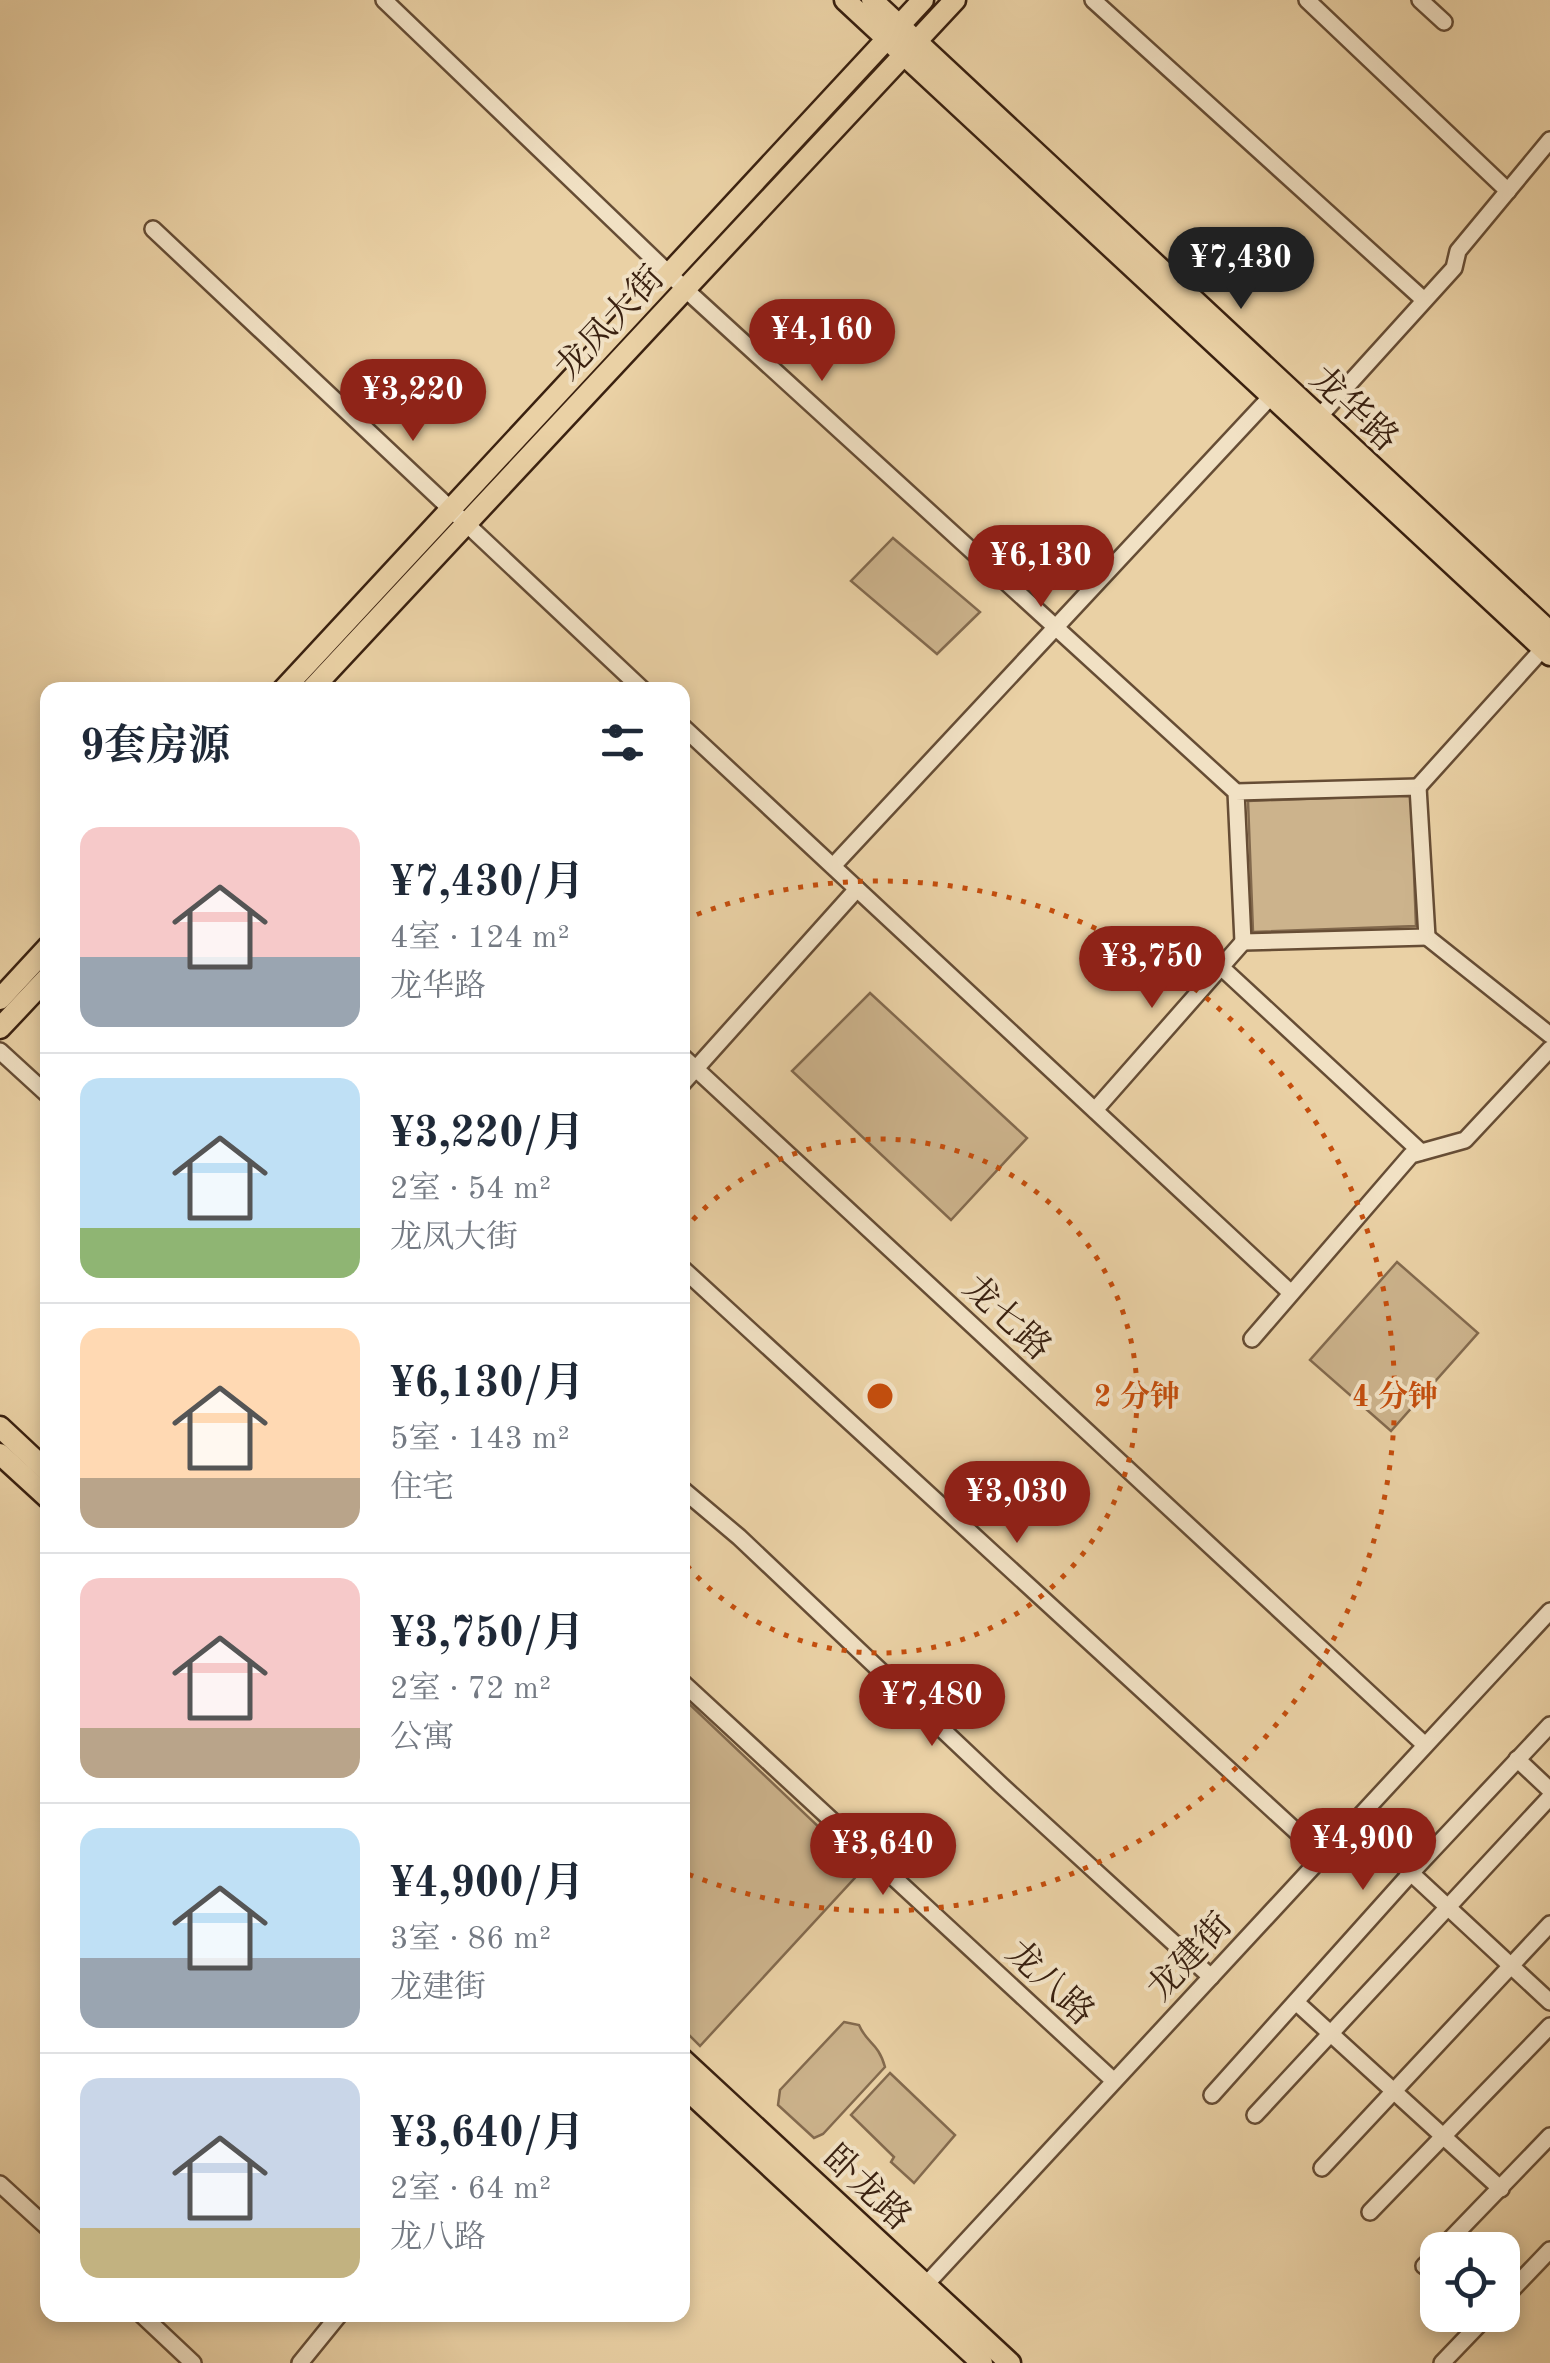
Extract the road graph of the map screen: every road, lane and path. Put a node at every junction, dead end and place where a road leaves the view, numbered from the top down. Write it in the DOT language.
graph roads {
  1 [pos="384,0"];
  2 [pos="845,0"];
  3 [pos="872,0"];
  4 [pos="923,0"];
  5 [pos="955,0"];
  6 [pos="1093,0"];
  7 [pos="1307,0"];
  8 [pos="1420,0"];
  9 [pos="1444,22"];
  10 [pos="893,32"];
  11 [pos="910,48"];
  12 [pos="1548,148"];
  13 [pos="1508,190"];
  14 [pos="153,229"];
  15 [pos="677,282"];
  16 [pos="1424,300"];
  17 [pos="1277,390"];
  18 [pos="1318,418"];
  19 [pos="458,517"];
  20 [pos="1056,627"];
  21 [pos="1548,644"];
  22 [pos="293,682"];
  23 [pos="318,682"];
  24 [pos="635,682"];
  25 [pos="690,733"];
  26 [pos="1418,788"];
  27 [pos="1236,792"];
  28 [pos="833,866"];
  29 [pos="857,889"];
  30 [pos="1427,938"];
  31 [pos="1243,942"];
  32 [pos="40,956"];
  33 [pos="1221,967"];
  34 [pos="40,985"];
  35 [pos="0,999"];
  36 [pos="0,1028"];
  37 [pos="1550,1035"];
  38 [pos="1550,1049"];
  39 [pos="0,1051"];
  40 [pos="690,1063"];
  41 [pos="697,1069"];
  42 [pos="690,1076"];
  43 [pos="40,1088"];
  44 [pos="1095,1110"];
  45 [pos="1421,1152"];
  46 [pos="690,1275"];
  47 [pos="1291,1293"];
  48 [pos="1252,1339"];
  49 [pos="0,1427"];
  50 [pos="0,1454"];
  51 [pos="40,1464"];
  52 [pos="40,1491"];
  53 [pos="690,1496"];
  54 [pos="1550,1610"];
  55 [pos="690,1689"];
  56 [pos="1550,1725"];
  57 [pos="1426,1745"];
  58 [pos="1517,1760"];
  59 [pos="1550,1794"];
  60 [pos="1355,1821"];
  61 [pos="1322,1856"];
  62 [pos="1411,1873"];
  63 [pos="1446,1906"];
  64 [pos="1550,1924"];
  65 [pos="1510,1966"];
  66 [pos="1211,1976"];
  67 [pos="1296,2002"];
  68 [pos="1550,2002"];
  69 [pos="1550,2026"];
  70 [pos="1330,2033"];
  71 [pos="690,2067"];
  72 [pos="1114,2081"];
  73 [pos="690,2092"];
  74 [pos="1396,2093"];
  75 [pos="1212,2095"];
  76 [pos="1255,2115"];
  77 [pos="1444,2136"];
  78 [pos="1550,2136"];
  79 [pos="1322,2168"];
  80 [pos="0,2184"];
  81 [pos="1501,2189"];
  82 [pos="1370,2212"];
  83 [pos="40,2221"];
  84 [pos="1458,2232"];
  85 [pos="1550,2250"];
  86 [pos="1520,2281"];
  87 [pos="920,2292"];
  88 [pos="150,2322"];
  89 [pos="333,2322"];
  90 [pos="1472,2332"];
  91 [pos="194,2363"];
  92 [pos="300,2363"];
  93 [pos="982,2363"];
  94 [pos="1010,2363"];
  95 [pos="1442,2363"];
  1 -- 15 [label="street"];
  2 -- 10 [label="main road"];
  3 -- 10 [label="main road"];
  4 -- 10 [label="main road, 龙凤大街"];
  5 -- 11 [label="main road, 龙凤大街"];
  6 -- 16 [label="street"];
  7 -- 13 [label="street"];
  8 -- 9 [label="street"];
  10 -- 11 [label="main road"];
  10 -- 15 [label="main road, 龙凤大街"];
  11 -- 15 [label="main road, 龙凤大街"];
  11 -- 17 [label="main road"];
  12 -- 13 [label="street"];
  13 -- 16 [label="street"];
  14 -- 19 [label="street"];
  15 -- 19 [label="main road, 龙凤大街"];
  15 -- 20 [label="street"];
  16 -- 18 [label="street"];
  17 -- 18 [label="main road, 龙华路"];
  17 -- 20 [label="street"];
  17 -- 21 [label="main road"];
  18 -- 21 [label="main road, 龙华路"];
  19 -- 22 [label="main road, 龙凤大街"];
  19 -- 23 [label="main road, 龙凤大街"];
  19 -- 24 [label="street"];
  20 -- 27 [label="street"];
  20 -- 28 [label="street"];
  21 -- 26 [label="street"];
  25 -- 28 [label="street"];
  26 -- 27 [label="street"];
  26 -- 30 [label="street"];
  27 -- 31 [label="street"];
  28 -- 29 [label="street"];
  29 -- 41 [label="street"];
  29 -- 44 [label="street"];
  30 -- 31 [label="street"];
  30 -- 37 [label="street"];
  31 -- 33 [label="street"];
  32 -- 35 [label="main road"];
  33 -- 44 [label="street"];
  33 -- 45 [label="street"];
  34 -- 36 [label="main road"];
  38 -- 45 [label="street"];
  39 -- 43 [label="street"];
  40 -- 41 [label="street, 龙七路"];
  41 -- 42 [label="street"];
  41 -- 57 [label="street, 龙七路"];
  44 -- 47 [label="street"];
  45 -- 47 [label="street"];
  46 -- 61 [label="street"];
  47 -- 48 [label="street"];
  49 -- 51 [label="main road"];
  50 -- 52 [label="main road"];
  53 -- 66 [label="street"];
  54 -- 57 [label="street, 龙建街"];
  55 -- 72 [label="street, 龙八路"];
  56 -- 58 [label="street"];
  57 -- 60 [label="street, 龙建街"];
  58 -- 59 [label="street"];
  58 -- 62 [label="street"];
  59 -- 63 [label="street"];
  60 -- 61 [label="street, 龙建街"];
  60 -- 62 [label="street"];
  61 -- 66 [label="street, 龙建街"];
  62 -- 63 [label="street"];
  62 -- 67 [label="street"];
  63 -- 65 [label="street"];
  63 -- 70 [label="street"];
  64 -- 65 [label="street"];
  65 -- 68 [label="street"];
  65 -- 74 [label="street"];
  66 -- 72 [label="street, 龙建街"];
  67 -- 70 [label="street"];
  67 -- 75 [label="street"];
  69 -- 77 [label="street"];
  70 -- 74 [label="street"];
  70 -- 76 [label="street"];
  71 -- 87 [label="main road, 卧龙路"];
  72 -- 87 [label="street, 龙建街"];
  73 -- 87 [label="main road, 卧龙路"];
  74 -- 77 [label="street"];
  74 -- 79 [label="street"];
  77 -- 81 [label="street"];
  77 -- 82 [label="street"];
  78 -- 81 [label="street"];
  80 -- 83 [label="street"];
  81 -- 84 [label="street"];
  85 -- 86 [label="street"];
  87 -- 93 [label="main road, 卧龙路"];
  87 -- 94 [label="main road, 卧龙路"];
  88 -- 91 [label="street"];
  89 -- 92 [label="street"];
  90 -- 95 [label="street"];
}
